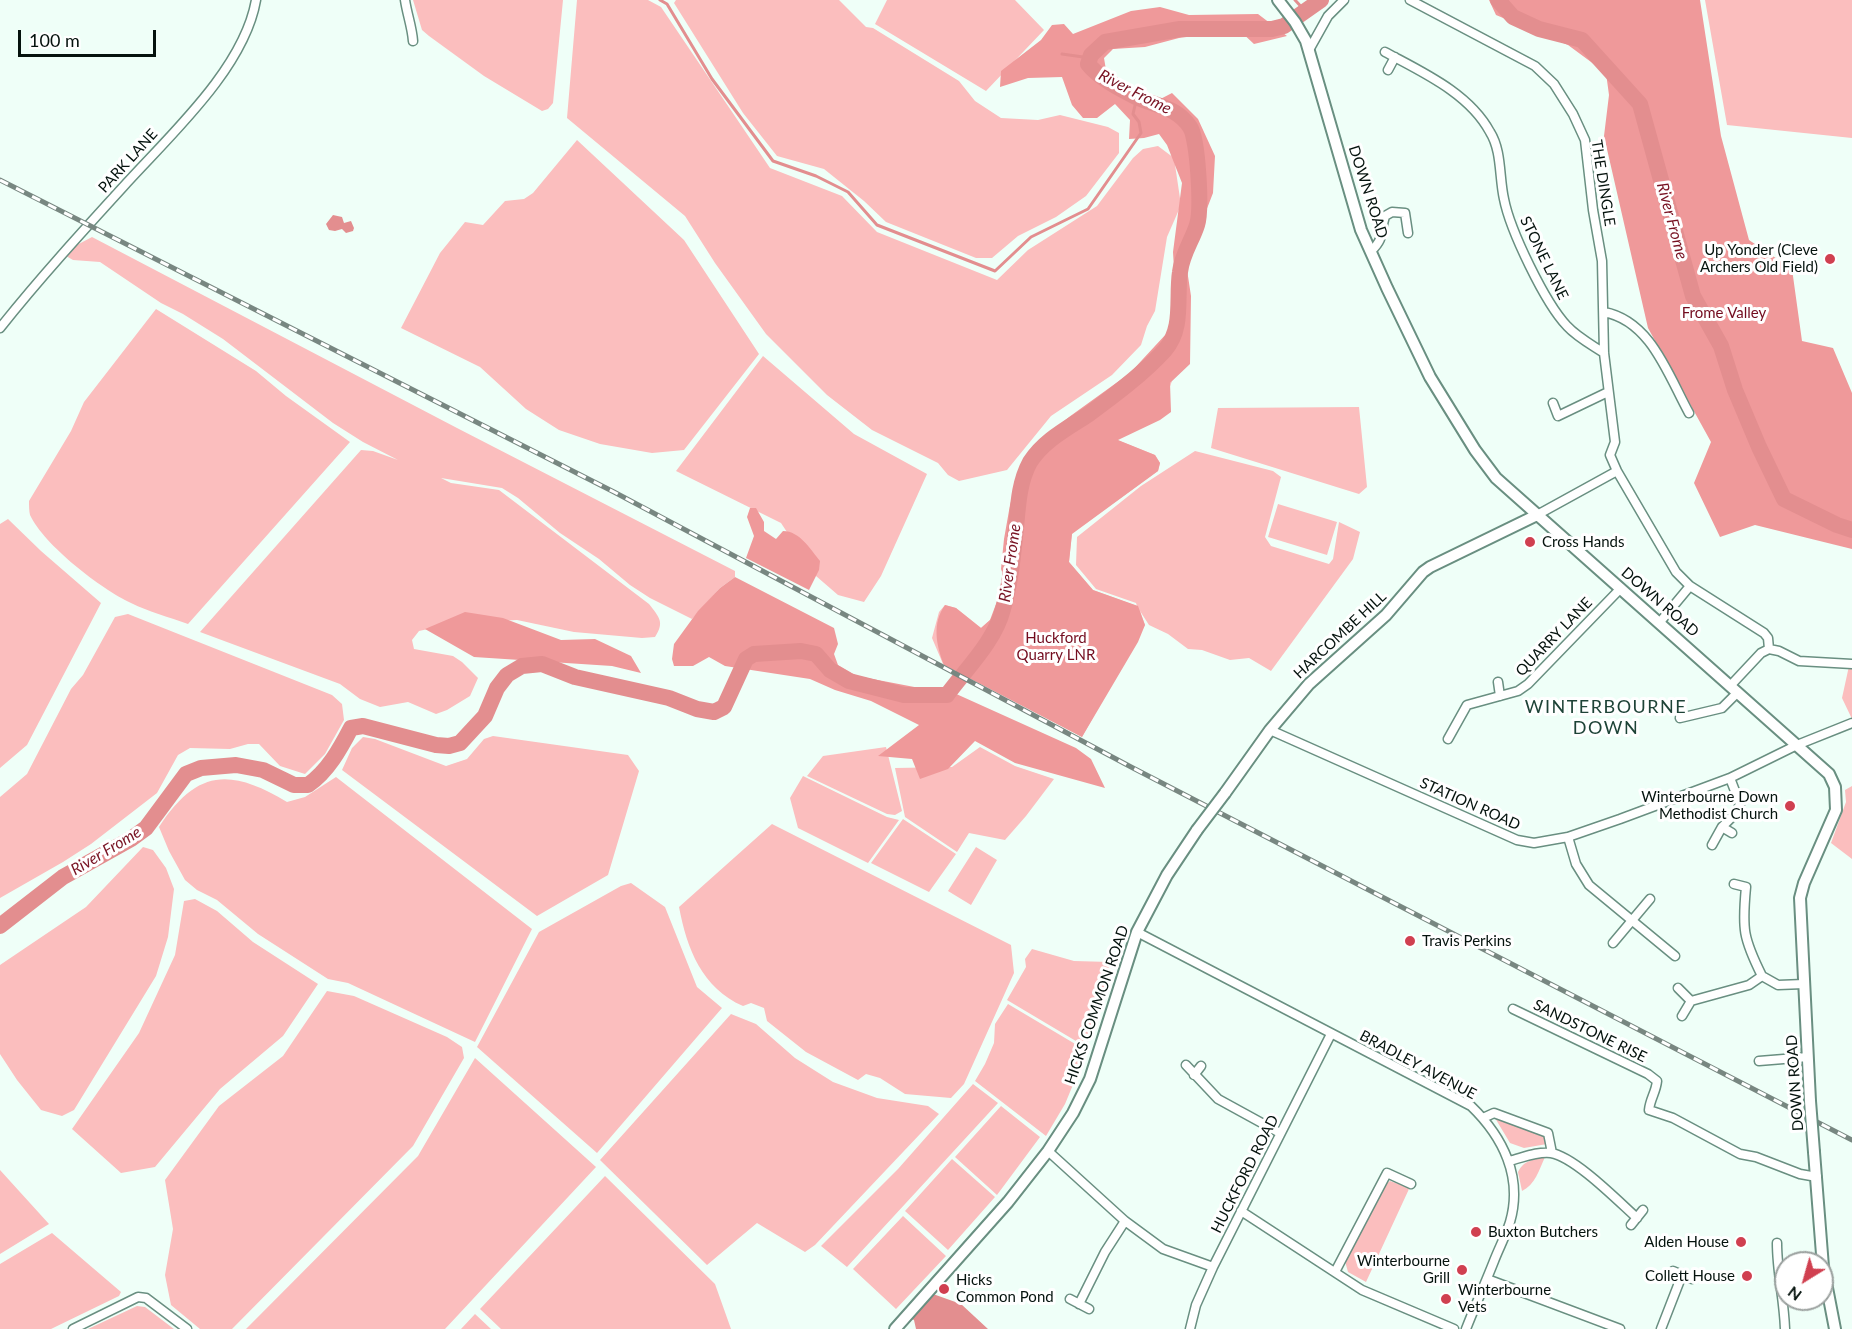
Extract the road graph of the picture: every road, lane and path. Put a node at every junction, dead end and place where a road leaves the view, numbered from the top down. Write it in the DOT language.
graph roads {
  1 [pos="256,0"];
  2 [pos="405,0"];
  3 [pos="1278,0"];
  4 [pos="1344,0"];
  5 [pos="1410,0"];
  6 [pos="413,41"];
  7 [pos="1308,46"];
  8 [pos="1385,52"];
  9 [pos="1395,57"];
  10 [pos="1388,70"];
  11 [pos="1408,233"];
  12 [pos="1371,251"];
  13 [pos="1604,312"];
  14 [pos="0,328"];
  15 [pos="1604,353"];
  16 [pos="1608,392"];
  17 [pos="1553,403"];
  18 [pos="1689,413"];
  19 [pos="1617,471"];
  20 [pos="1537,516"];
  21 [pos="1690,586"];
  22 [pos="1621,588"];
  23 [pos="1660,622"];
  24 [pos="1769,649"];
  25 [pos="1852,664"];
  26 [pos="1498,682"];
  27 [pos="1735,689"];
  28 [pos="1500,696"];
  29 [pos="1680,718"];
  30 [pos="1852,723"];
  31 [pos="1270,730"];
  32 [pos="1448,739"];
  33 [pos="1797,744"];
  34 [pos="1730,778"];
  35 [pos="1225,793"];
  36 [pos="1722,827"];
  37 [pos="1732,833"];
  38 [pos="1568,837"];
  39 [pos="1712,845"];
  40 [pos="1734,884"];
  41 [pos="1650,899"];
  42 [pos="1631,921"];
  43 [pos="1137,932"];
  44 [pos="1613,943"];
  45 [pos="1675,956"];
  46 [pos="1762,976"];
  47 [pos="1804,984"];
  48 [pos="1678,988"];
  49 [pos="1691,1001"];
  50 [pos="1513,1009"];
  51 [pos="1682,1016"];
  52 [pos="1331,1034"];
  53 [pos="1808,1057"];
  54 [pos="1759,1061"];
  55 [pos="1186,1065"];
  56 [pos="1201,1066"];
  57 [pos="1194,1075"];
  58 [pos="1483,1118"];
  59 [pos="1280,1133"];
  60 [pos="1048,1151"];
  61 [pos="1552,1153"];
  62 [pos="1509,1161"];
  63 [pos="1817,1177"];
  64 [pos="1411,1184"];
  65 [pos="1241,1211"];
  66 [pos="1125,1221"];
  67 [pos="1630,1225"];
  68 [pos="1777,1243"];
  69 [pos="1214,1267"];
  70 [pos="1673,1271"];
  71 [pos="1335,1272"];
  72 [pos="1682,1275"];
  73 [pos="1692,1278"];
  74 [pos="1487,1279"];
  75 [pos="1070,1299"];
  76 [pos="1079,1304"];
  77 [pos="1089,1309"];
  78 [pos="73,1329"];
  79 [pos="188,1329"];
  80 [pos="895,1329"];
  81 [pos="1190,1329"];
  82 [pos="1454,1329"];
  83 [pos="1466,1329"];
  84 [pos="1620,1329"];
  85 [pos="1661,1329"];
  86 [pos="1785,1329"];
  87 [pos="1836,1329"];
  1 -- 14 [label="street, PARK LANE"];
  2 -- 6 [label="street"];
  3 -- 7 [label="street, DOWN ROAD"];
  4 -- 7 [label="street"];
  5 -- 13 [label="street, THE DINGLE"];
  7 -- 12 [label="street, DOWN ROAD"];
  8 -- 9 [label="street, STONE LANE"];
  9 -- 10 [label="street"];
  9 -- 15 [label="street, STONE LANE"];
  11 -- 12 [label="street"];
  12 -- 20 [label="street, DOWN ROAD"];
  13 -- 15 [label="street, THE DINGLE"];
  13 -- 18 [label="street"];
  15 -- 16 [label="street"];
  16 -- 17 [label="street"];
  16 -- 19 [label="street"];
  19 -- 20 [label="street"];
  19 -- 21 [label="street"];
  20 -- 22 [label="street, DOWN ROAD"];
  20 -- 31 [label="street, HARCOMBE HILL"];
  21 -- 23 [label="street"];
  21 -- 24 [label="street"];
  22 -- 23 [label="street, DOWN ROAD"];
  22 -- 28 [label="street, QUARRY LANE"];
  23 -- 27 [label="street, DOWN ROAD"];
  24 -- 25 [label="street"];
  24 -- 27 [label="street"];
  26 -- 28 [label="street, QUARRY LANE"];
  27 -- 29 [label="street"];
  27 -- 33 [label="street, DOWN ROAD"];
  28 -- 32 [label="street, QUARRY LANE"];
  30 -- 33 [label="street, STATION ROAD"];
  31 -- 35 [label="street, HARCOMBE HILL"];
  31 -- 38 [label="street, STATION ROAD"];
  33 -- 34 [label="street, STATION ROAD"];
  33 -- 47 [label="street, DOWN ROAD"];
  34 -- 36 [label="street"];
  34 -- 38 [label="street, STATION ROAD"];
  35 -- 43 [label="street, HICKS COMMON ROAD, bridge"];
  36 -- 37 [label="street"];
  36 -- 39 [label="street"];
  38 -- 42 [label="street"];
  40 -- 46 [label="street"];
  41 -- 42 [label="street"];
  42 -- 44 [label="street"];
  42 -- 45 [label="street"];
  43 -- 52 [label="street, BRADLEY AVENUE"];
  43 -- 60 [label="street, HICKS COMMON ROAD"];
  46 -- 47 [label="street"];
  46 -- 49 [label="street"];
  47 -- 53 [label="street, DOWN ROAD"];
  48 -- 49 [label="street"];
  49 -- 51 [label="street"];
  50 -- 63 [label="street, SANDSTONE RISE"];
  52 -- 58 [label="street, BRADLEY AVENUE"];
  52 -- 59 [label="street, HUCKFORD ROAD"];
  53 -- 54 [label="street"];
  53 -- 63 [label="street, DOWN ROAD, bridge"];
  55 -- 57 [label="street"];
  56 -- 57 [label="street"];
  57 -- 59 [label="street"];
  58 -- 61 [label="street"];
  58 -- 62 [label="street, BRADLEY AVENUE"];
  59 -- 65 [label="street, HUCKFORD ROAD"];
  60 -- 66 [label="street"];
  60 -- 80 [label="street, HICKS COMMON ROAD"];
  61 -- 62 [label="street"];
  61 -- 67 [label="street"];
  62 -- 74 [label="street, BRADLEY AVENUE"];
  63 -- 87 [label="street, DOWN ROAD"];
  64 -- 71 [label="street"];
  65 -- 69 [label="street, HUCKFORD ROAD"];
  65 -- 71 [label="street"];
  66 -- 69 [label="street"];
  66 -- 76 [label="street"];
  68 -- 86 [label="street"];
  69 -- 81 [label="street, HUCKFORD ROAD"];
  70 -- 72 [label="street"];
  71 -- 82 [label="street"];
  72 -- 73 [label="street"];
  72 -- 85 [label="street"];
  74 -- 83 [label="street, BRADLEY AVENUE"];
  74 -- 84 [label="street"];
  75 -- 76 [label="street"];
  76 -- 77 [label="street"];
  78 -- 79 [label="street"];
}
